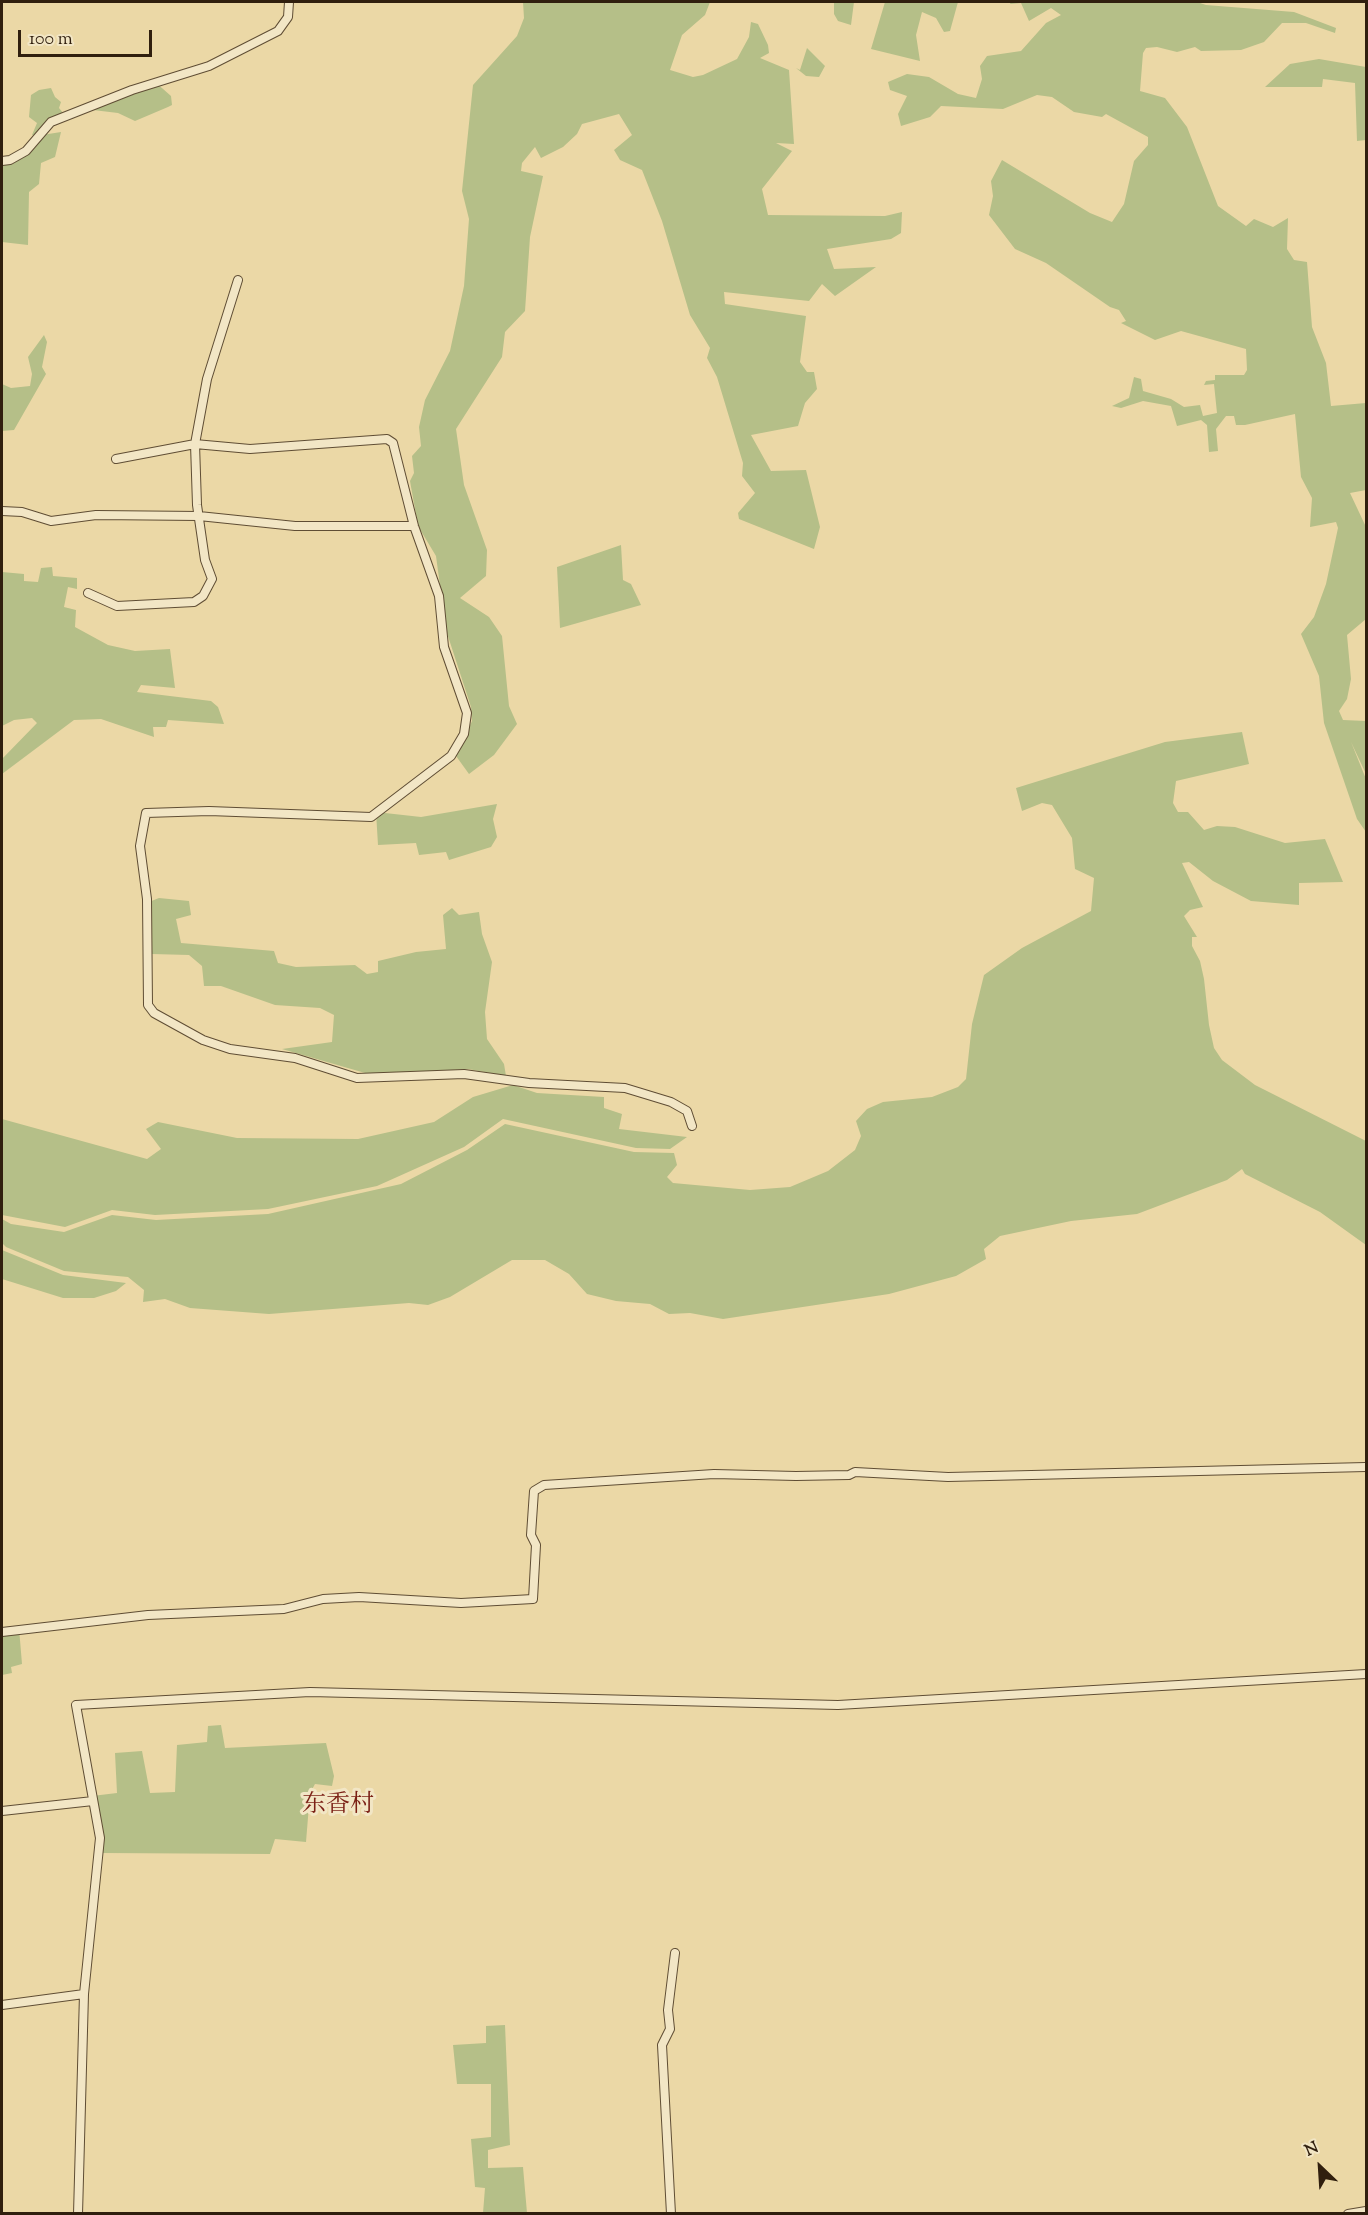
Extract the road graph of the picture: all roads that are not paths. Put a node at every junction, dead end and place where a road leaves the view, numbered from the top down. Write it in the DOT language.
graph roads {
  1 [pos="290,2"];
  2 [pos="2,160"];
  3 [pos="238,279"];
  4 [pos="195,444"];
  5 [pos="116,459"];
  6 [pos="2,511"];
  7 [pos="199,516"];
  8 [pos="414,526"];
  9 [pos="88,593"];
  10 [pos="692,1126"];
  11 [pos="1366,1467"];
  12 [pos="2,1632"];
  13 [pos="1366,1674"];
  14 [pos="93,1802"];
  15 [pos="2,1811"];
  16 [pos="675,1953"];
  17 [pos="84,1994"];
  18 [pos="2,2005"];
  19 [pos="1366,2211"];
  20 [pos="78,2214"];
  21 [pos="671,2214"];
  22 [pos="1348,2214"];
  1 -- 2 [label="street"];
  3 -- 4 [label="street"];
  4 -- 5 [label="street"];
  4 -- 7 [label="street"];
  4 -- 8 [label="street"];
  6 -- 7 [label="street"];
  7 -- 8 [label="street"];
  7 -- 9 [label="street"];
  8 -- 10 [label="street"];
  11 -- 12 [label="street"];
  13 -- 14 [label="street"];
  14 -- 15 [label="street"];
  14 -- 17 [label="street"];
  16 -- 21 [label="street"];
  17 -- 18 [label="street"];
  17 -- 20 [label="street"];
  19 -- 22 [label="street"];
}
